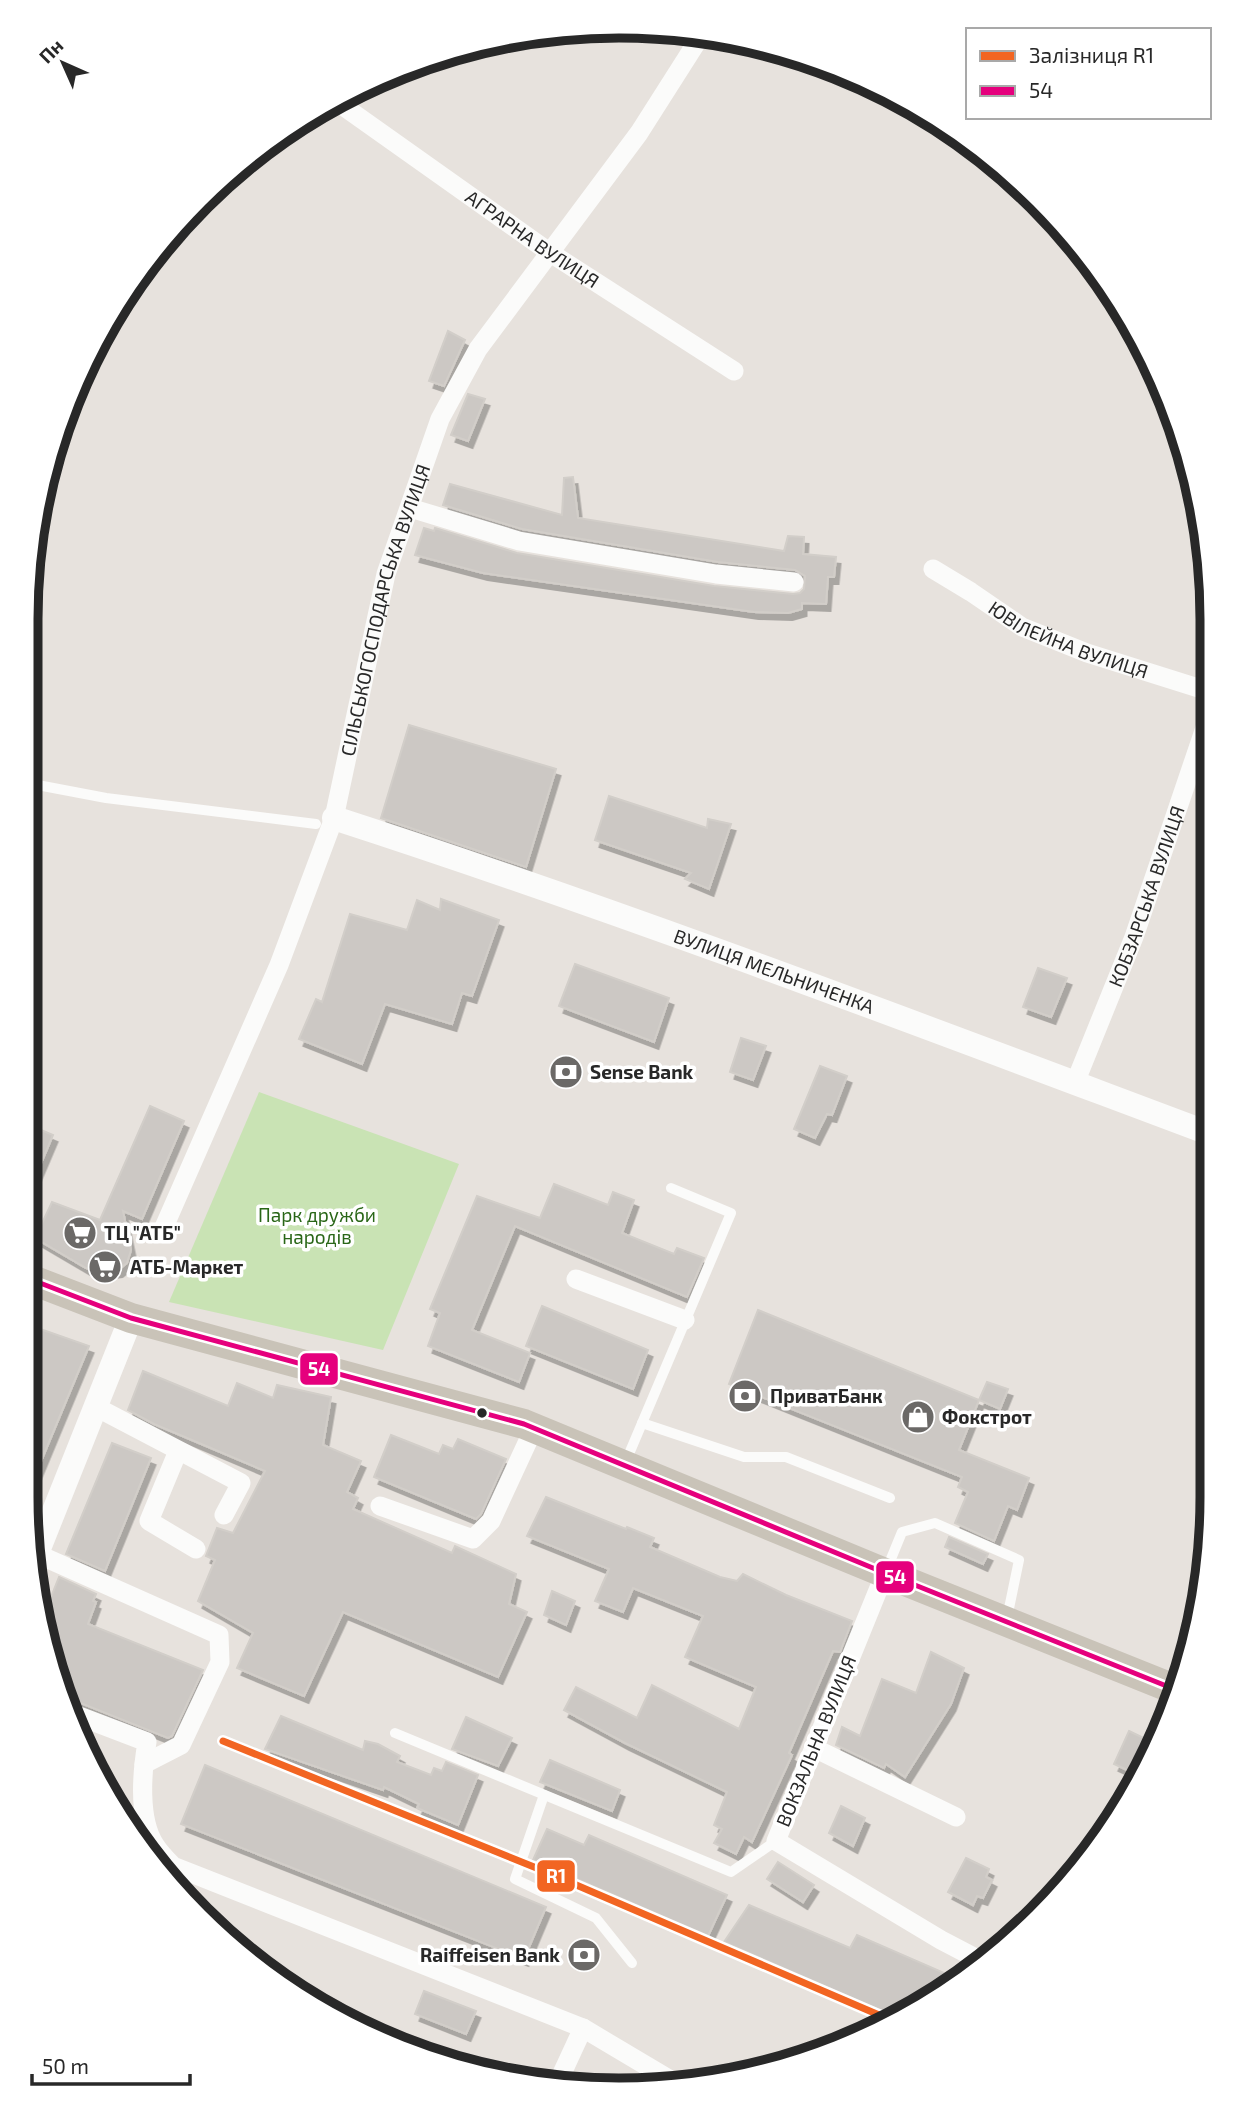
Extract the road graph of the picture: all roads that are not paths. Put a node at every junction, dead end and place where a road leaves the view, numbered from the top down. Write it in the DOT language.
graph roads {
  1 [pos="696,43"];
  2 [pos="346,107"];
  3 [pos="549,251"];
  4 [pos="734,371"];
  5 [pos="410,508"];
  6 [pos="933,569"];
  7 [pos="794,582"];
  8 [pos="1200,688"];
  9 [pos="1200,745"];
  10 [pos="38,785"];
  11 [pos="325,821"];
  12 [pos="1075,1083"];
  13 [pos="1200,1130"];
  14 [pos="671,1188"];
  15 [pos="161,1234"];
  16 [pos="576,1279"];
  17 [pos="38,1282"];
  18 [pos="131,1318"];
  19 [pos="685,1321"];
  20 [pos="96,1407"];
  21 [pos="642,1423"];
  22 [pos="534,1428"];
  23 [pos="178,1451"];
  24 [pos="624,1465"];
  25 [pos="890,1498"];
  26 [pos="380,1506"];
  27 [pos="224,1515"];
  28 [pos="41,1543"];
  29 [pos="196,1549"];
  30 [pos="42,1558"];
  31 [pos="885,1573"];
  32 [pos="1006,1622"];
  33 [pos="1169,1687"];
  34 [pos="82,1717"];
  35 [pos="395,1733"];
  36 [pos="814,1748"];
  37 [pos="144,1764"];
  38 [pos="544,1795"];
  39 [pos="956,1817"];
  40 [pos="776,1841"];
  41 [pos="154,1843"];
  42 [pos="158,1849"];
  43 [pos="973,1957"];
  44 [pos="632,1963"];
  45 [pos="583,2028"];
  46 [pos="562,2074"];
  47 [pos="663,2076"];
  1 -- 3 [label="street, СІЛЬСЬКОГОСПОДАРСЬКА ВУЛИЦЯ"];
  2 -- 3 [label="street, АГРАРНА ВУЛИЦЯ"];
  3 -- 4 [label="street, АГРАРНА ВУЛИЦЯ"];
  3 -- 5 [label="street, СІЛЬСЬКОГОСПОДАРСЬКА ВУЛИЦЯ"];
  5 -- 7 [label="street"];
  5 -- 11 [label="street, СІЛЬСЬКОГОСПОДАРСЬКА ВУЛИЦЯ"];
  6 -- 8 [label="street, ЮВІЛЕЙНА ВУЛИЦЯ"];
  9 -- 12 [label="street, КОБЗАРСЬКА ВУЛИЦЯ"];
  10 -- 11 [label="lane"];
  11 -- 12 [label="street, ВУЛИЦЯ МЕЛЬНИЧЕНКА"];
  11 -- 15 [label="street, СІЛЬСЬКОГОСПОДАРСЬКА ВУЛИЦЯ"];
  12 -- 13 [label="street, ВУЛИЦЯ МЕЛЬНИЧЕНКА"];
  14 -- 19 [label="lane"];
  16 -- 19 [label="street"];
  17 -- 18 [label="main road"];
  18 -- 20 [label="street"];
  18 -- 22 [label="main road"];
  19 -- 21 [label="lane"];
  20 -- 23 [label="street"];
  20 -- 28 [label="street"];
  21 -- 24 [label="lane"];
  21 -- 25 [label="lane"];
  22 -- 24 [label="main road"];
  22 -- 26 [label="street"];
  23 -- 27 [label="street"];
  23 -- 29 [label="street"];
  24 -- 31 [label="main road"];
  30 -- 37 [label="street"];
  31 -- 32 [label="main road"];
  31 -- 32 [label="lane"];
  31 -- 36 [label="street, ВОКЗАЛЬНА ВУЛИЦЯ"];
  32 -- 33 [label="main road"];
  34 -- 37 [label="street"];
  35 -- 38 [label="lane"];
  36 -- 39 [label="street"];
  36 -- 40 [label="street, ВОКЗАЛЬНА ВУЛИЦЯ"];
  37 -- 41 [label="street"];
  38 -- 40 [label="lane"];
  38 -- 44 [label="lane"];
  40 -- 43 [label="street, ВОКЗАЛЬНА ВУЛИЦЯ"];
  42 -- 45 [label="street"];
  45 -- 46 [label="street"];
  45 -- 47 [label="street"];
}
